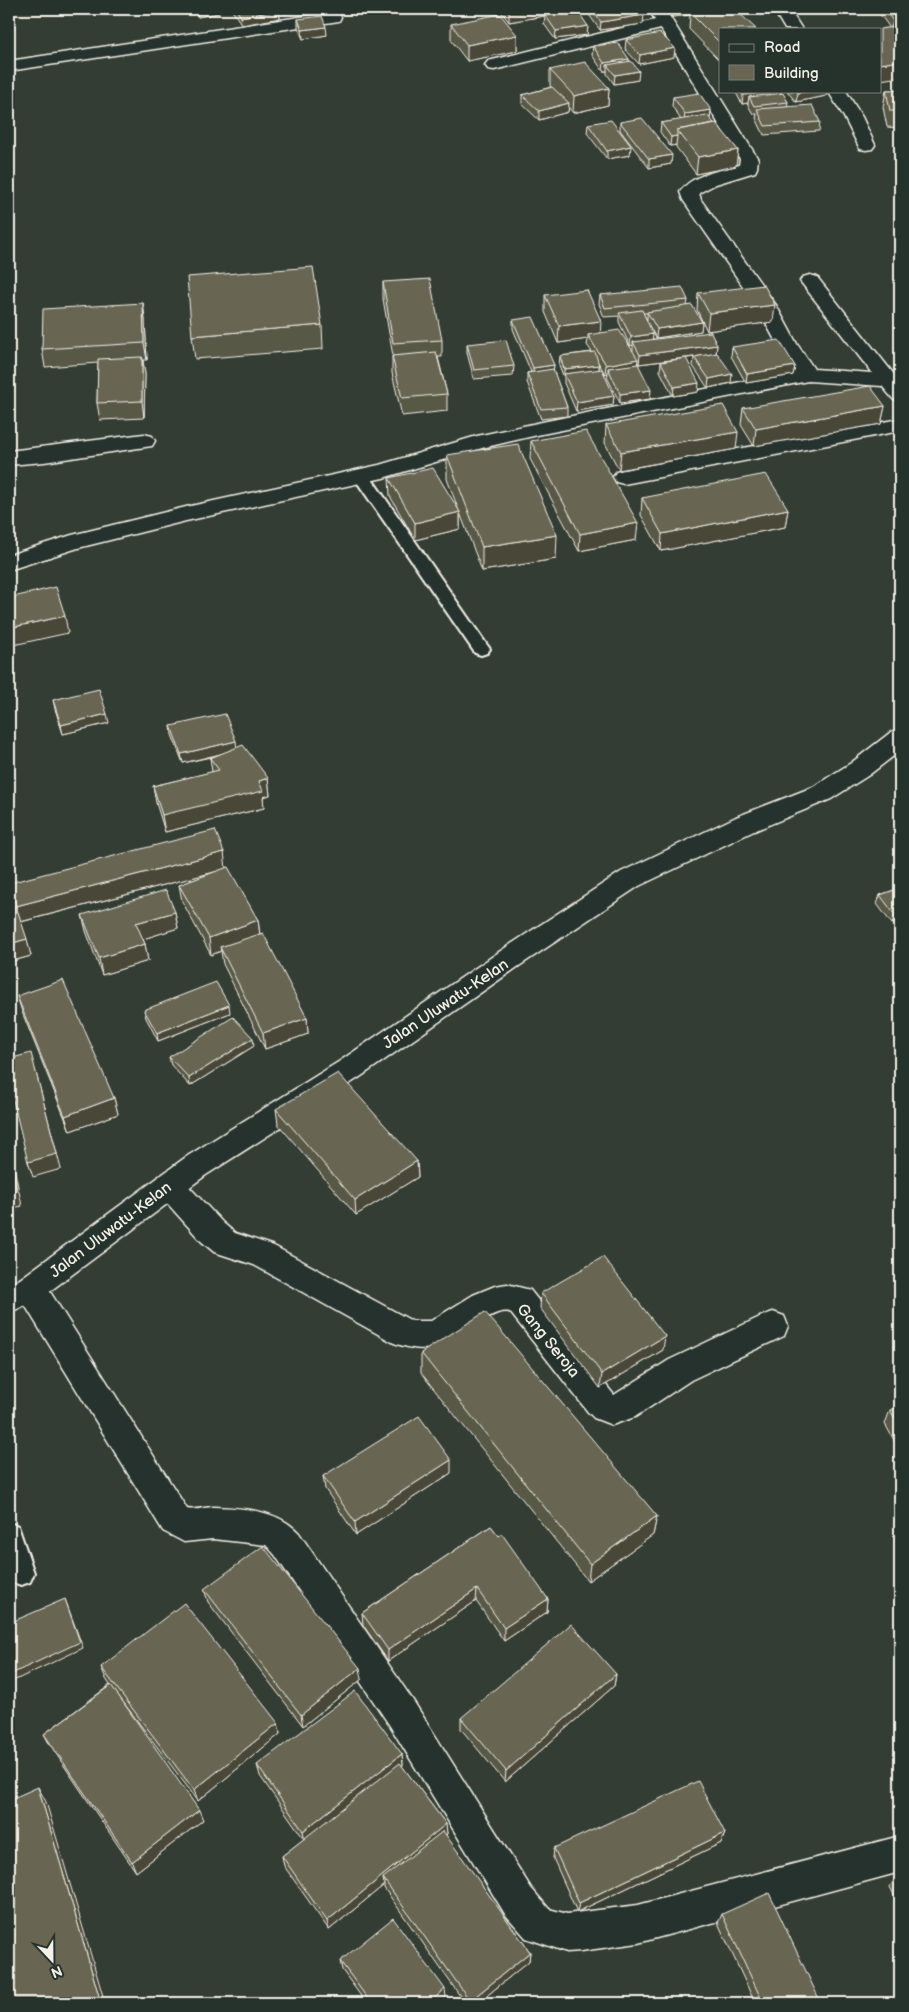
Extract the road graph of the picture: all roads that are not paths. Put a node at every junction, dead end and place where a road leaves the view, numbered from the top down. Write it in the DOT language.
graph roads {
  1 [pos="781,9"];
  2 [pos="661,16"];
  3 [pos="333,17"];
  4 [pos="793,28"];
  5 [pos="494,65"];
  6 [pos="9,66"];
  7 [pos="838,92"];
  8 [pos="866,145"];
  9 [pos="810,282"];
  10 [pos="808,375"];
  11 [pos="894,388"];
  12 [pos="900,425"];
  13 [pos="144,441"];
  14 [pos="9,458"];
  15 [pos="361,476"];
  16 [pos="624,477"];
  17 [pos="9,563"];
  18 [pos="481,649"];
  19 [pos="900,738"];
  20 [pos="169,1185"];
  21 [pos="20,1294"];
  22 [pos="773,1326"];
  23 [pos="9,1535"];
  24 [pos="21,1573"];
  25 [pos="900,1854"];
  1 -- 4 [label="street"];
  2 -- 5 [label="street"];
  2 -- 10 [label="street"];
  3 -- 6 [label="street"];
  7 -- 8 [label="street"];
  9 -- 11 [label="street"];
  10 -- 11 [label="street"];
  10 -- 15 [label="street"];
  12 -- 16 [label="street"];
  13 -- 14 [label="street"];
  15 -- 17 [label="street"];
  15 -- 18 [label="lane"];
  19 -- 20 [label="street, Jalan Uluwatu-Kelan"];
  20 -- 21 [label="street, Jalan Uluwatu-Kelan"];
  20 -- 22 [label="street, Gang Seroja"];
  21 -- 25 [label="street"];
  23 -- 24 [label="lane"];
}
